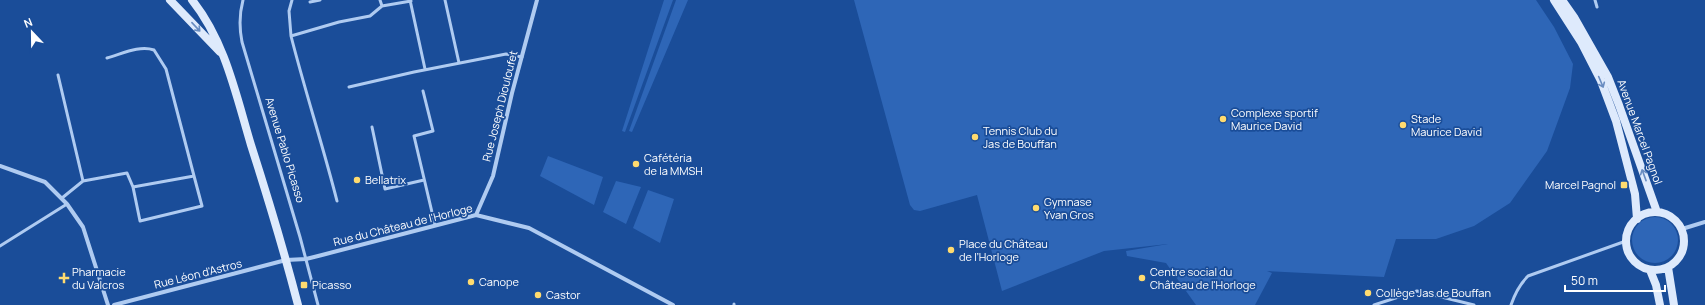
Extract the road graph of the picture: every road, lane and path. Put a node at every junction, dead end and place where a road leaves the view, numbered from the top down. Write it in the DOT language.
graph roads {
  1 [pos="170,0"];
  2 [pos="192,0"];
  3 [pos="243,0"];
  4 [pos="292,0"];
  5 [pos="320,0"];
  6 [pos="380,0"];
  7 [pos="445,0"];
  8 [pos="537,0"];
  9 [pos="1554,0"];
  10 [pos="1562,0"];
  11 [pos="1595,0"];
  12 [pos="410,1"];
  13 [pos="310,2"];
  14 [pos="382,6"];
  15 [pos="1597,7"];
  16 [pos="291,36"];
  17 [pos="222,54"];
  18 [pos="522,57"];
  19 [pos="107,58"];
  20 [pos="459,63"];
  21 [pos="425,69"];
  22 [pos="58,75"];
  23 [pos="349,87"];
  24 [pos="423,91"];
  25 [pos="372,127"];
  26 [pos="0,166"];
  27 [pos="194,176"];
  28 [pos="424,180"];
  29 [pos="83,181"];
  30 [pos="133,187"];
  31 [pos="62,198"];
  32 [pos="337,201"];
  33 [pos="68,204"];
  34 [pos="1657,212"];
  35 [pos="476,215"];
  36 [pos="1637,219"];
  37 [pos="1705,222"];
  38 [pos="435,224"];
  39 [pos="1682,229"];
  40 [pos="1626,241"];
  41 [pos="0,246"];
  42 [pos="306,259"];
  43 [pos="286,260"];
  44 [pos="1668,267"];
  45 [pos="1650,270"];
  46 [pos="108,305"];
  47 [pos="114,305"];
  48 [pos="298,305"];
  49 [pos="318,305"];
  50 [pos="673,305"];
  51 [pos="1374,305"];
  52 [pos="1474,305"];
  53 [pos="1511,305"];
  54 [pos="1660,305"];
  55 [pos="1674,305"];
  1 -- 17 [label="main road, one-way"];
  2 -- 17 [label="main road"];
  3 -- 42 [label="lane, Avenue Pablo Picasso"];
  4 -- 16 [label="lane"];
  5 -- 13 [label="lane"];
  6 -- 14 [label="lane"];
  7 -- 20 [label="lane"];
  8 -- 18 [label="street, Rue Joseph Diouloufet"];
  9 -- 36 [label="main road, Avenue Marcel Pagnol, one-way"];
  34 -- 10 [label="main road, Avenue Marcel Pagnol, one-way"];
  11 -- 15 [label="lane"];
  12 -- 14 [label="lane"];
  12 -- 21 [label="lane"];
  14 -- 16 [label="lane"];
  16 -- 32 [label="lane"];
  17 -- 43 [label="main road"];
  18 -- 20 [label="lane"];
  18 -- 35 [label="street, Rue Joseph Diouloufet"];
  19 -- 27 [label="lane"];
  20 -- 21 [label="lane"];
  21 -- 23 [label="lane"];
  22 -- 29 [label="lane"];
  24 -- 28 [label="lane"];
  25 -- 28 [label="lane"];
  26 -- 31 [label="street"];
  27 -- 30 [label="lane"];
  27 -- 30 [label="lane"];
  28 -- 38 [label="lane"];
  29 -- 30 [label="lane"];
  29 -- 31 [label="lane"];
  31 -- 33 [label="street"];
  33 -- 41 [label="lane"];
  33 -- 46 [label="street"];
  34 -- 36 [label="main road"];
  34 -- 39 [label="main road"];
  35 -- 38 [label="street, Rue du Château de l'Horloge"];
  35 -- 50 [label="street, Rue du Château de l'Horloge"];
  36 -- 40 [label="main road"];
  37 -- 39 [label="street"];
  38 -- 42 [label="street, Rue du Château de l'Horloge"];
  39 -- 44 [label="main road"];
  40 -- 45 [label="main road"];
  40 -- 53 [label="lane"];
  42 -- 43 [label="street, Rue du Château de l'Horloge"];
  42 -- 49 [label="lane, Avenue Pablo Picasso"];
  43 -- 47 [label="street, Rue Léon d'Astros"];
  43 -- 48 [label="main road"];
  44 -- 45 [label="main road"];
  44 -- 55 [label="main road"];
  45 -- 54 [label="main road"];
  51 -- 52 [label="lane"];
}
